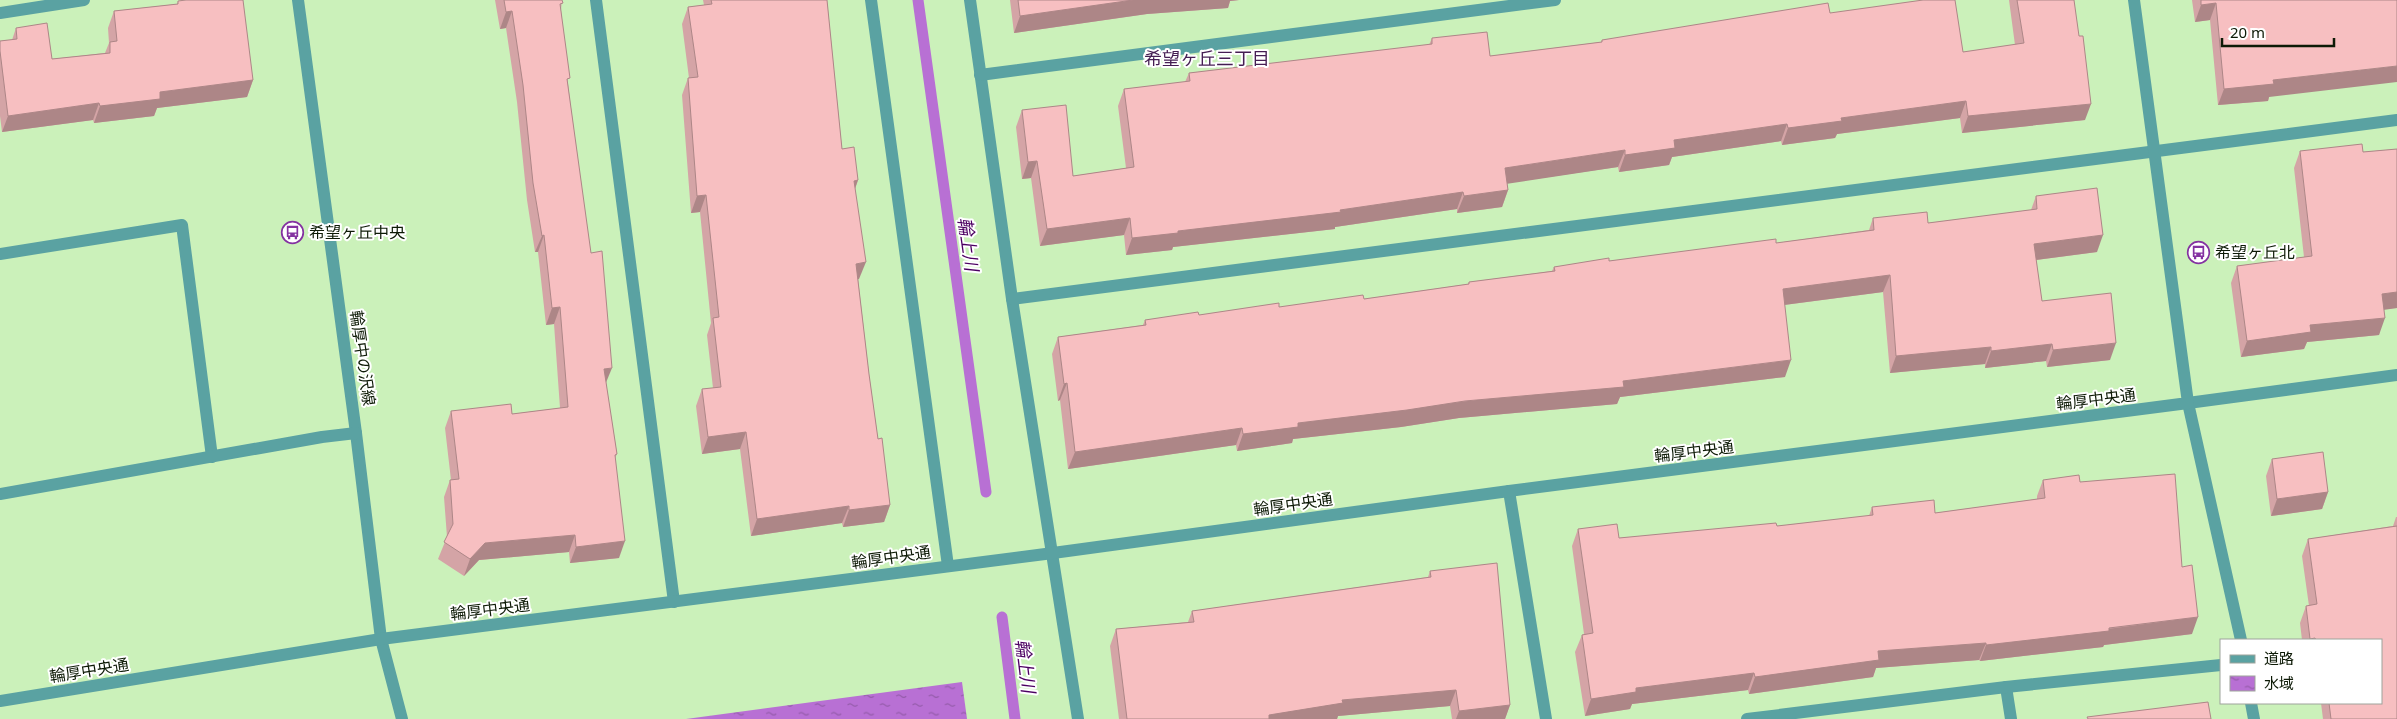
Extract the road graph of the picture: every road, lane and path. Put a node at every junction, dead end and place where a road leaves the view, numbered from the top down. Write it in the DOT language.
graph roads {
  1 [pos="84,0"];
  2 [pos="298,0"];
  3 [pos="596,0"];
  4 [pos="871,0"];
  5 [pos="970,0"];
  6 [pos="1555,0"];
  7 [pos="2134,0"];
  8 [pos="0,12"];
  9 [pos="980,75"];
  10 [pos="2397,120"];
  11 [pos="2155,153"];
  12 [pos="0,254"];
  13 [pos="1012,298"];
  14 [pos="2397,375"];
  15 [pos="2188,403"];
  16 [pos="356,433"];
  17 [pos="212,457"];
  18 [pos="1509,491"];
  19 [pos="0,494"];
  20 [pos="1052,553"];
  21 [pos="948,566"];
  22 [pos="674,602"];
  23 [pos="381,639"];
  24 [pos="2241,639"];
  25 [pos="2220,665"];
  26 [pos="2006,687"];
  27 [pos="0,701"];
  28 [pos="2252,704"];
  29 [pos="1778,717"];
  30 [pos="402,719"];
  31 [pos="1078,719"];
  32 [pos="1546,719"];
  33 [pos="1747,719"];
  34 [pos="2011,719"];
  35 [pos="2254,719"];
  1 -- 8 [label="street"];
  2 -- 16 [label="street, 輪厚中の沢線"];
  3 -- 22 [label="street"];
  4 -- 21 [label="street"];
  5 -- 9 [label="street"];
  6 -- 9 [label="street"];
  7 -- 11 [label="street"];
  9 -- 13 [label="street"];
  10 -- 11 [label="street"];
  11 -- 13 [label="street"];
  11 -- 15 [label="street"];
  12 -- 17 [label="street"];
  13 -- 20 [label="street"];
  14 -- 15 [label="street, 輪厚中央通"];
  15 -- 18 [label="street, 輪厚中央通"];
  15 -- 24 [label="street"];
  16 -- 17 [label="street"];
  16 -- 23 [label="street, 輪厚中の沢線"];
  17 -- 19 [label="street"];
  18 -- 20 [label="street, 輪厚中央通"];
  18 -- 32 [label="street"];
  20 -- 21 [label="street, 輪厚中央通"];
  20 -- 31 [label="street"];
  21 -- 22 [label="street, 輪厚中央通"];
  22 -- 23 [label="street, 輪厚中央通"];
  23 -- 27 [label="street, 輪厚中央通"];
  23 -- 30 [label="street, 輪厚中の沢線"];
  25 -- 26 [label="street"];
  26 -- 29 [label="street"];
  26 -- 34 [label="street"];
  28 -- 35 [label="street"];
  29 -- 33 [label="street"];
}
